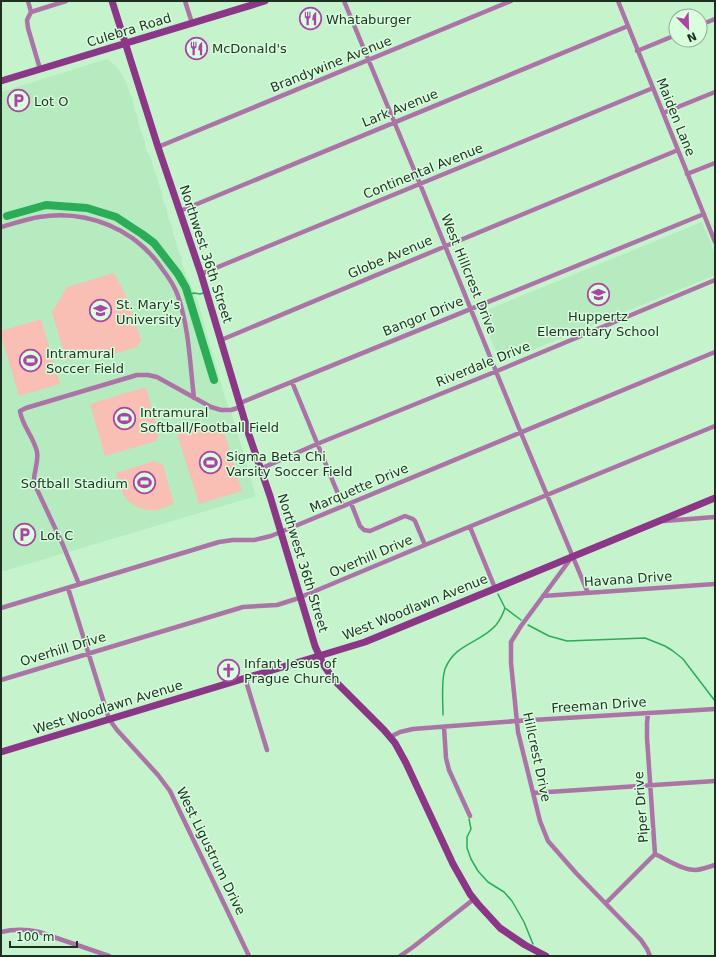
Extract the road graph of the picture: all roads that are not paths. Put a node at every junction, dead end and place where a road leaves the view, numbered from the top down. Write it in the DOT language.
graph roads {
  1 [pos="28,1"];
  2 [pos="66,1"];
  3 [pos="112,1"];
  4 [pos="185,1"];
  5 [pos="265,1"];
  6 [pos="344,1"];
  7 [pos="512,1"];
  8 [pos="618,1"];
  9 [pos="254,3"];
  10 [pos="31,12"];
  11 [pos="192,23"];
  12 [pos="628,26"];
  13 [pos="668,38"];
  14 [pos="126,43"];
  15 [pos="637,51"];
  16 [pos="368,60"];
  17 [pos="40,69"];
  18 [pos="1,81"];
  19 [pos="653,88"];
  20 [pos="715,92"];
  21 [pos="663,113"];
  22 [pos="394,122"];
  23 [pos="158,147"];
  24 [pos="678,150"];
  25 [pos="715,163"];
  26 [pos="687,174"];
  27 [pos="420,184"];
  28 [pos="180,211"];
  29 [pos="704,214"];
  30 [pos="1,227"];
  31 [pos="714,239"];
  32 [pos="446,246"];
  33 [pos="201,274"];
  34 [pos="715,280"];
  35 [pos="472,308"];
  36 [pos="221,340"];
  37 [pos="715,352"];
  38 [pos="497,371"];
  39 [pos="292,382"];
  40 [pos="194,398"];
  41 [pos="241,405"];
  42 [pos="715,426"];
  43 [pos="521,433"];
  44 [pos="317,444"];
  45 [pos="260,469"];
  46 [pos="548,495"];
  47 [pos="715,498"];
  48 [pos="351,503"];
  49 [pos="343,506"];
  50 [pos="715,517"];
  51 [pos="658,521"];
  52 [pos="470,527"];
  53 [pos="281,532"];
  54 [pos="425,545"];
  55 [pos="572,557"];
  56 [pos="79,584"];
  57 [pos="715,584"];
  58 [pos="68,588"];
  59 [pos="496,588"];
  60 [pos="588,593"];
  61 [pos="543,596"];
  62 [pos="300,597"];
  63 [pos="1,608"];
  64 [pos="88,653"];
  65 [pos="319,656"];
  66 [pos="245,678"];
  67 [pos="1,680"];
  68 [pos="715,709"];
  69 [pos="648,713"];
  70 [pos="109,719"];
  71 [pos="516,721"];
  72 [pos="444,727"];
  73 [pos="390,737"];
  74 [pos="267,750"];
  75 [pos="1,752"];
  76 [pos="715,781"];
  77 [pos="651,785"];
  78 [pos="533,793"];
  79 [pos="470,816"];
  80 [pos="655,854"];
  81 [pos="715,865"];
  82 [pos="474,900"];
  83 [pos="606,903"];
  84 [pos="1,932"];
  85 [pos="109,956"];
  86 [pos="249,956"];
  87 [pos="400,956"];
  88 [pos="546,956"];
  89 [pos="650,956"];
  1 -- 10 [label="street"];
  2 -- 10 [label="street"];
  3 -- 14 [label="main road, Northwest 36th Street"];
  4 -- 11 [label="street"];
  5 -- 9 [label="main road, Culebra Road"];
  6 -- 16 [label="street, West Hillcrest Drive"];
  7 -- 16 [label="street, Brandywine Avenue"];
  8 -- 12 [label="street, Maiden Lane"];
  9 -- 11 [label="main road, Culebra Road"];
  10 -- 17 [label="street"];
  11 -- 14 [label="main road, Culebra Road"];
  12 -- 15 [label="street, Maiden Lane"];
  12 -- 22 [label="street, Lark Avenue"];
  13 -- 15 [label="street"];
  14 -- 17 [label="main road, Culebra Road"];
  14 -- 23 [label="main road, Northwest 36th Street"];
  15 -- 19 [label="street, Maiden Lane"];
  16 -- 22 [label="street, West Hillcrest Drive"];
  16 -- 23 [label="street, Brandywine Avenue"];
  17 -- 18 [label="main road, Culebra Road"];
  19 -- 21 [label="street, Maiden Lane"];
  19 -- 27 [label="street, Continental Avenue"];
  20 -- 21 [label="street"];
  21 -- 24 [label="street, Maiden Lane"];
  22 -- 27 [label="street, West Hillcrest Drive"];
  22 -- 28 [label="street, Lark Avenue"];
  23 -- 28 [label="main road, Northwest 36th Street"];
  24 -- 26 [label="street, Maiden Lane"];
  24 -- 32 [label="street, Globe Avenue"];
  25 -- 26 [label="street"];
  26 -- 29 [label="street, Maiden Lane"];
  27 -- 32 [label="street, West Hillcrest Drive"];
  27 -- 33 [label="street, Continental Avenue"];
  28 -- 33 [label="main road, Northwest 36th Street"];
  29 -- 31 [label="street, Maiden Lane"];
  29 -- 35 [label="street, Bangor Drive"];
  30 -- 40 [label="street"];
  32 -- 35 [label="street, West Hillcrest Drive"];
  32 -- 36 [label="street, Globe Avenue"];
  33 -- 36 [label="main road, Northwest 36th Street"];
  34 -- 38 [label="street, Riverdale Drive"];
  35 -- 38 [label="street, West Hillcrest Drive"];
  35 -- 39 [label="street, Bangor Drive"];
  36 -- 41 [label="main road, Northwest 36th Street"];
  37 -- 43 [label="street, Marquette Drive"];
  38 -- 43 [label="street, West Hillcrest Drive"];
  38 -- 44 [label="street, Riverdale Drive"];
  39 -- 41 [label="street, Bangor Drive"];
  39 -- 44 [label="street"];
  40 -- 41 [label="street, Bangor Drive"];
  40 -- 56 [label="street, Bangor Drive"];
  41 -- 45 [label="main road, Northwest 36th Street"];
  42 -- 46 [label="street, Overhill Drive"];
  43 -- 46 [label="street, West Hillcrest Drive"];
  43 -- 48 [label="street, Marquette Drive"];
  44 -- 45 [label="street, Riverdale Drive"];
  44 -- 49 [label="street"];
  45 -- 53 [label="main road, Northwest 36th Street"];
  46 -- 52 [label="street, Overhill Drive"];
  46 -- 55 [label="street, West Hillcrest Drive"];
  47 -- 51 [label="main road, West Woodlawn Avenue"];
  48 -- 49 [label="street, Marquette Drive"];
  48 -- 54 [label="street"];
  49 -- 53 [label="street, Marquette Drive"];
  50 -- 51 [label="street"];
  51 -- 55 [label="main road, West Woodlawn Avenue"];
  52 -- 54 [label="street, Overhill Drive"];
  52 -- 59 [label="street"];
  53 -- 56 [label="street, Marquette Drive"];
  53 -- 62 [label="main road, Northwest 36th Street"];
  54 -- 62 [label="street, Overhill Drive"];
  55 -- 59 [label="main road, West Woodlawn Avenue"];
  55 -- 60 [label="street"];
  55 -- 61 [label="street, Hillcrest Drive"];
  56 -- 58 [label="street, Marquette Drive"];
  57 -- 60 [label="street, Havana Drive"];
  58 -- 63 [label="street, Marquette Drive"];
  58 -- 64 [label="street, West Ligustrum Drive"];
  59 -- 65 [label="main road, West Woodlawn Avenue"];
  60 -- 61 [label="street, Havana Drive"];
  61 -- 71 [label="street, Hillcrest Drive"];
  62 -- 64 [label="street, Overhill Drive"];
  62 -- 65 [label="main road, Northwest 36th Street"];
  64 -- 67 [label="street, Overhill Drive"];
  64 -- 70 [label="street, West Ligustrum Drive"];
  65 -- 66 [label="main road, West Woodlawn Avenue"];
  65 -- 73 [label="main road, Northwest 36th Street"];
  66 -- 70 [label="main road, West Woodlawn Avenue"];
  66 -- 74 [label="street"];
  68 -- 69 [label="street, Freeman Drive"];
  69 -- 71 [label="street, Freeman Drive"];
  69 -- 77 [label="street, Piper Drive"];
  70 -- 75 [label="main road, West Woodlawn Avenue"];
  70 -- 86 [label="street, West Ligustrum Drive"];
  71 -- 72 [label="street, Freeman Drive"];
  71 -- 78 [label="street, Hillcrest Drive"];
  72 -- 73 [label="street, Freeman Drive"];
  72 -- 79 [label="street"];
  73 -- 82 [label="main road, Northwest 36th Street"];
  76 -- 77 [label="street"];
  77 -- 78 [label="street"];
  77 -- 80 [label="street, Piper Drive"];
  78 -- 83 [label="street, Hillcrest Drive"];
  80 -- 81 [label="street"];
  80 -- 83 [label="street, Piper Drive"];
  82 -- 87 [label="street"];
  82 -- 88 [label="main road, Northwest 36th Street"];
  83 -- 89 [label="street, Hillcrest Drive"];
  84 -- 85 [label="street"];
}
